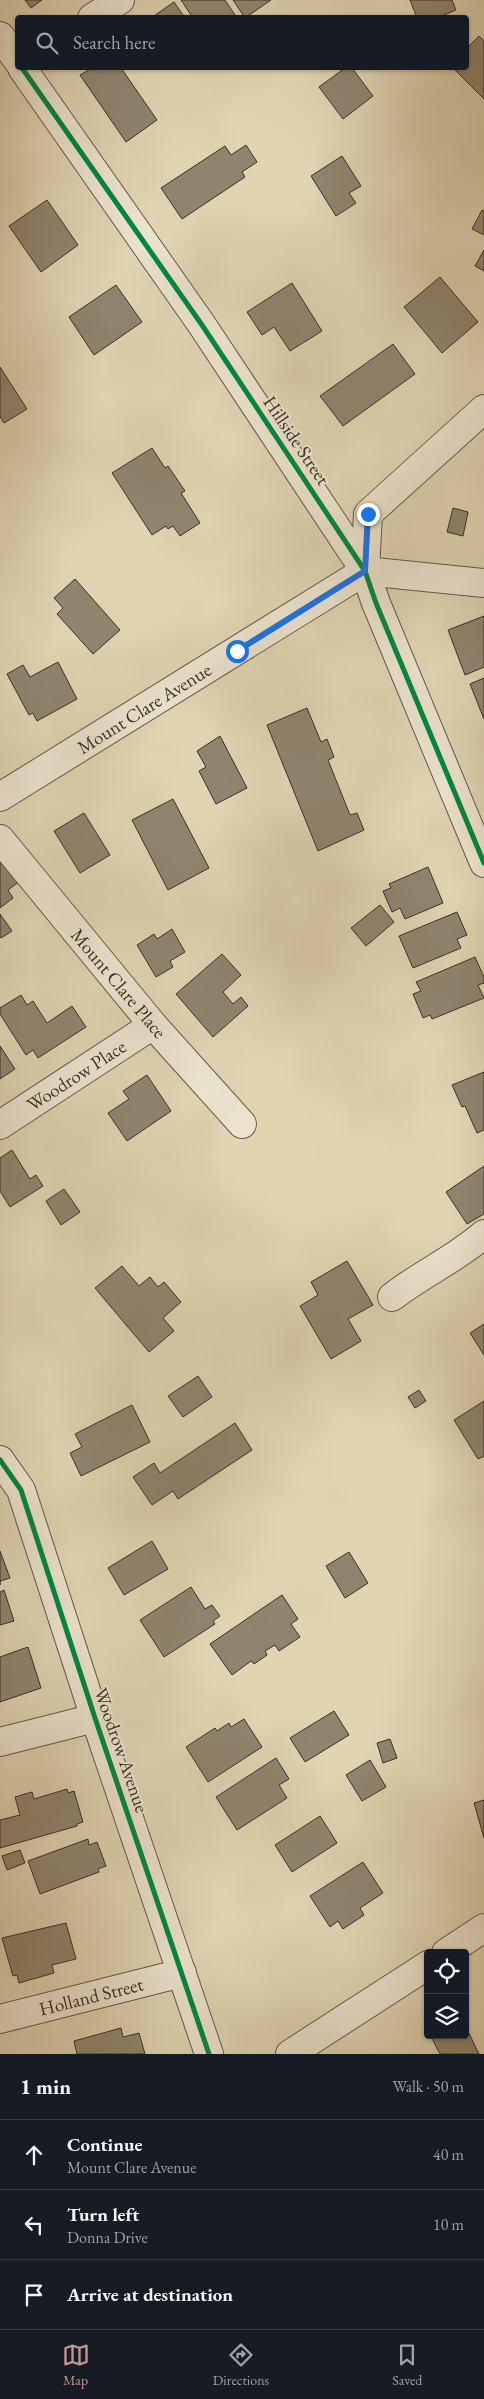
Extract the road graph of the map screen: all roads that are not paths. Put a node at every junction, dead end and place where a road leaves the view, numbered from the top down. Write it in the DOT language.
graph roads {
  1 [pos="120,0"];
  2 [pos="97,15"];
  3 [pos="0,36"];
  4 [pos="15,58"];
  5 [pos="15,65"];
  6 [pos="23,70"];
  7 [pos="0,75"];
  8 [pos="484,410"];
  9 [pos="365,571"];
  10 [pos="484,583"];
  11 [pos="0,797"];
  12 [pos="0,839"];
  13 [pos="484,864"];
  14 [pos="153,1025"];
  15 [pos="242,1124"];
  16 [pos="0,1125"];
  17 [pos="484,1234"];
  18 [pos="392,1297"];
  19 [pos="0,1460"];
  20 [pos="95,1718"];
  21 [pos="0,1742"];
  22 [pos="484,1928"];
  23 [pos="452,1949"];
  24 [pos="424,1968"];
  25 [pos="182,1973"];
  26 [pos="0,2019"];
  27 [pos="209,2054"];
  28 [pos="290,2054"];
  1 -- 2 [label="street"];
  3 -- 4 [label="street"];
  5 -- 7 [label="street"];
  6 -- 9 [label="street, Hillside Street"];
  8 -- 9 [label="street"];
  9 -- 10 [label="street"];
  9 -- 11 [label="street, Mount Clare Avenue"];
  9 -- 13 [label="street, Hillside Street"];
  12 -- 14 [label="street, Mount Clare Place"];
  14 -- 15 [label="street, Mount Clare Place"];
  14 -- 16 [label="street, Woodrow Place"];
  17 -- 18 [label="street"];
  19 -- 20 [label="street, Woodrow Avenue"];
  20 -- 21 [label="street"];
  20 -- 25 [label="street, Woodrow Avenue"];
  22 -- 23 [label="street"];
  24 -- 28 [label="street"];
  25 -- 26 [label="street, Holland Street"];
  25 -- 27 [label="street, Woodrow Avenue"];
}
